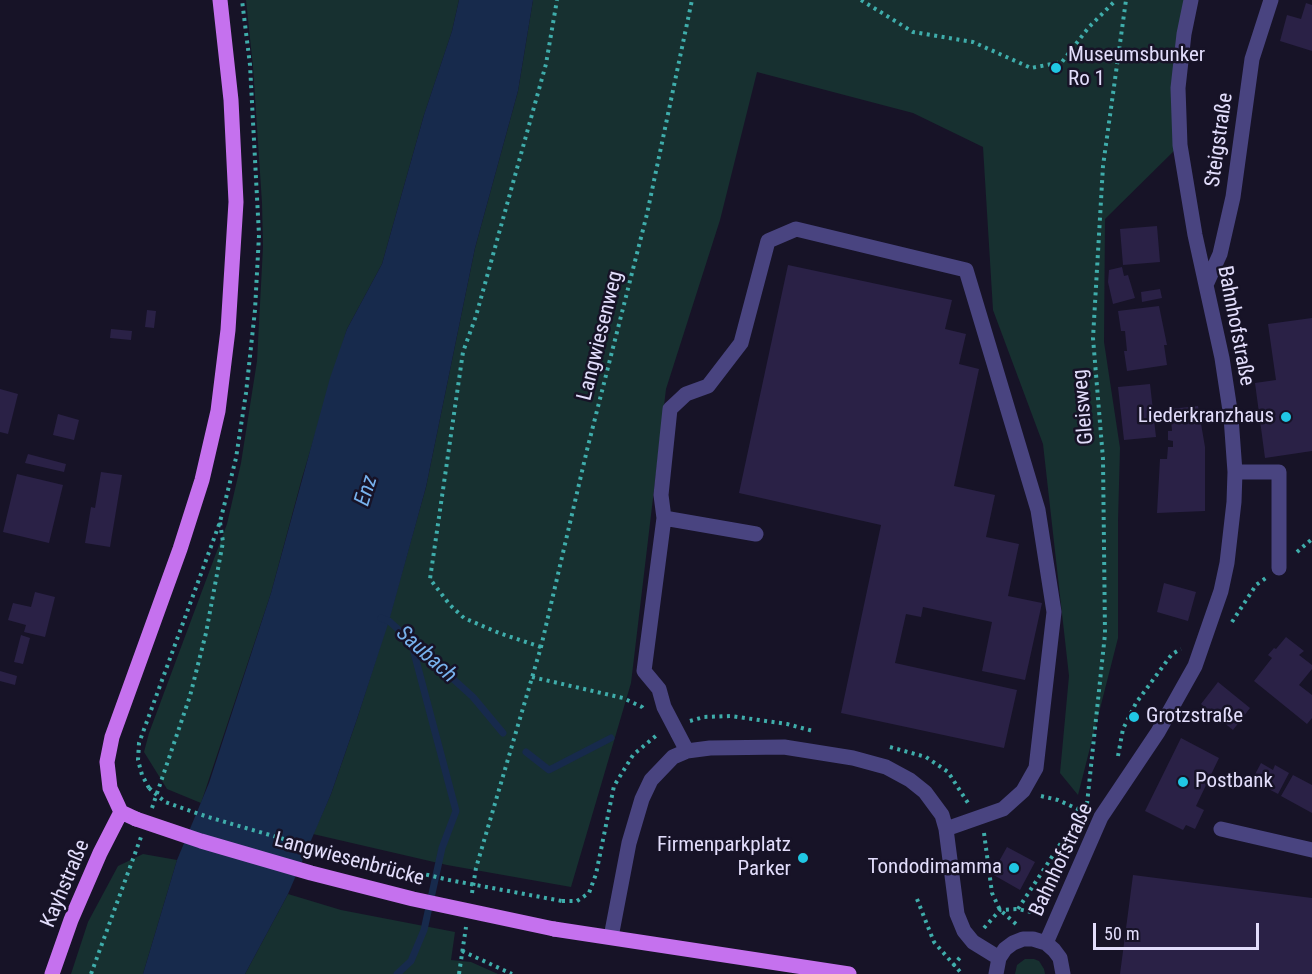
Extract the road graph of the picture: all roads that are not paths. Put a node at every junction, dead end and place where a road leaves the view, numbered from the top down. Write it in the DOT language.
graph roads {
  1 [pos="220,0"];
  2 [pos="1191,0"];
  3 [pos="1271,0"];
  4 [pos="1206,285"];
  5 [pos="1235,472"];
  6 [pos="664,518"];
  7 [pos="756,534"];
  8 [pos="1279,568"];
  9 [pos="687,752"];
  10 [pos="121,812"];
  11 [pos="946,829"];
  12 [pos="1221,829"];
  13 [pos="1312,850"];
  14 [pos="611,937"];
  15 [pos="1047,943"];
  16 [pos="999,958"];
  17 [pos="52,974"];
  18 [pos="849,974"];
  19 [pos="996,974"];
  20 [pos="1063,974"];
  1 -- 10 [label="main road"];
  2 -- 4 [label="street, Bahnhofstraße"];
  3 -- 4 [label="street, Steigstraße"];
  4 -- 5 [label="street, Bahnhofstraße"];
  5 -- 8 [label="street"];
  5 -- 15 [label="street, Bahnhofstraße"];
  6 -- 7 [label="street"];
  6 -- 9 [label="street"];
  6 -- 11 [label="street"];
  9 -- 11 [label="street"];
  9 -- 14 [label="street"];
  10 -- 14 [label="main road, Langwiesenbrücke, bridge"];
  10 -- 17 [label="main road, Kayhstraße"];
  11 -- 16 [label="street"];
  12 -- 13 [label="street"];
  14 -- 18 [label="main road, Langwiesenbrücke"];
  15 -- 16 [label="street"];
  15 -- 20 [label="street"];
  16 -- 19 [label="street"];
}
